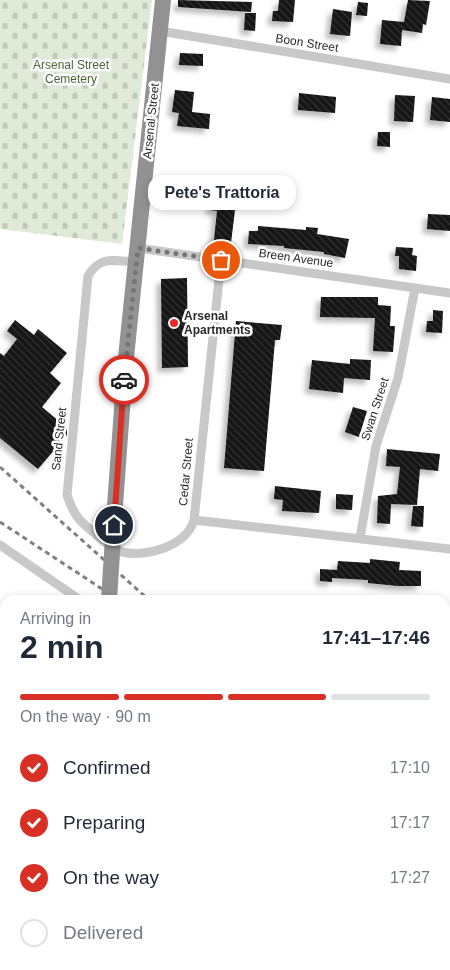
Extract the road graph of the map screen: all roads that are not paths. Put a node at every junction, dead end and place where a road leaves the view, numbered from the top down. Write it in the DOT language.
graph roads {
  1 [pos="163,0"];
  2 [pos="160,31"];
  3 [pos="450,79"];
  4 [pos="137,255"];
  5 [pos="221,260"];
  6 [pos="415,288"];
  7 [pos="450,294"];
  8 [pos="194,520"];
  9 [pos="360,538"];
  10 [pos="0,545"];
  11 [pos="450,549"];
  12 [pos="73,595"];
  13 [pos="109,595"];
  1 -- 2 [label="highway, Arsenal Street"];
  2 -- 3 [label="street, Boon Street"];
  2 -- 4 [label="highway, Arsenal Street"];
  4 -- 5 [label="street, Breen Avenue"];
  4 -- 8 [label="street, Sand Street"];
  4 -- 13 [label="highway, Arsenal Street, bridge"];
  5 -- 6 [label="street, Breen Avenue"];
  5 -- 8 [label="street, Cedar Street"];
  6 -- 7 [label="street, Breen Avenue"];
  6 -- 9 [label="street, Swan Street"];
  8 -- 9 [label="street, Cedar Street"];
  9 -- 11 [label="street, Cedar Street"];
  10 -- 12 [label="street"];
}
